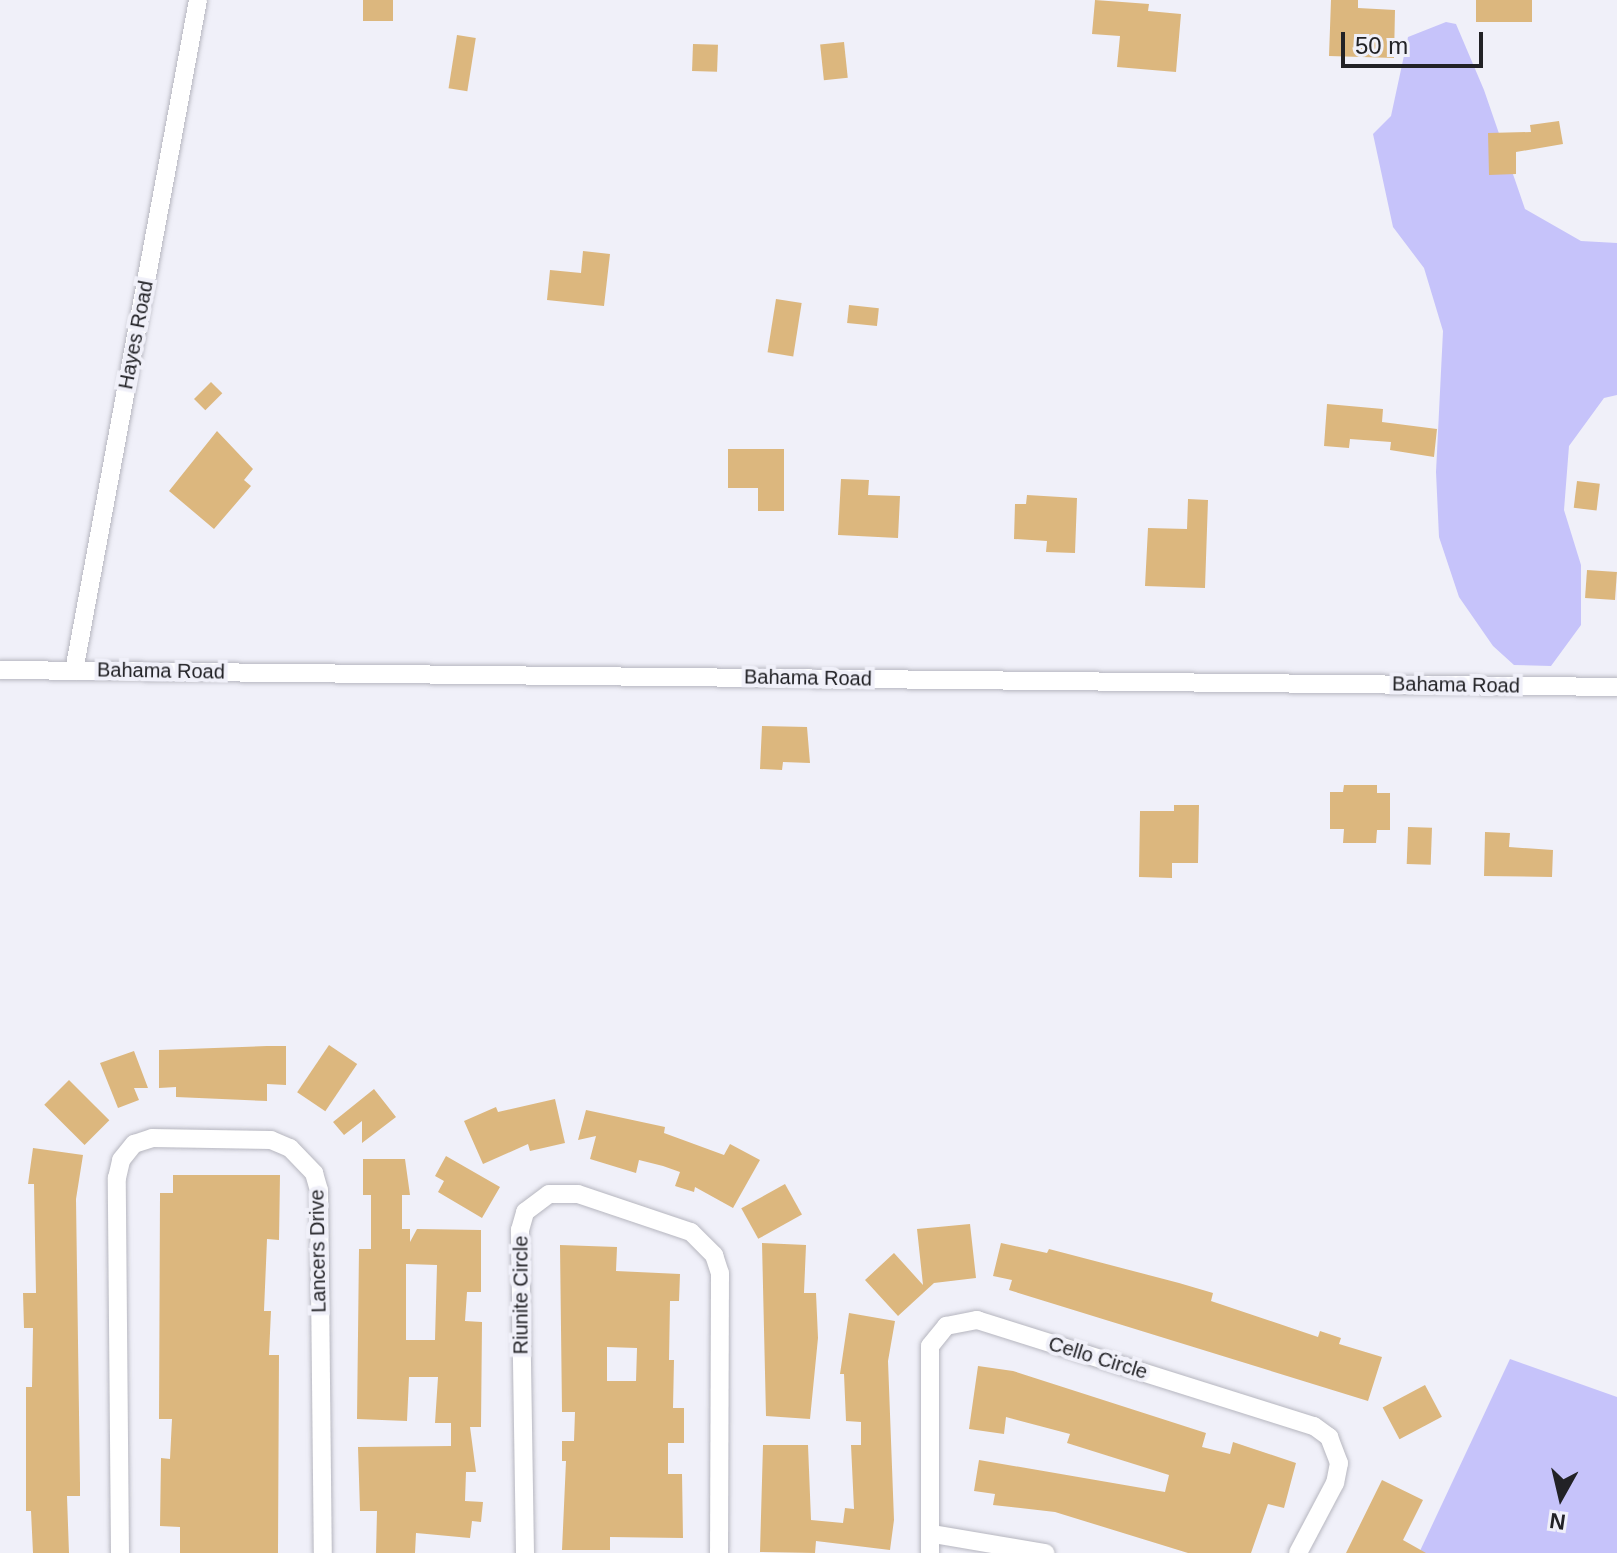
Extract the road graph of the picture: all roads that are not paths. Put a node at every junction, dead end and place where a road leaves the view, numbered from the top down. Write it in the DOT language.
graph roads {
  1 [pos="198,0"];
  2 [pos="0,670"];
  3 [pos="74,671"];
  4 [pos="1617,687"];
  5 [pos="931,1544"];
  6 [pos="120,1553"];
  7 [pos="323,1553"];
  8 [pos="525,1553"];
  9 [pos="719,1553"];
  10 [pos="1045,1553"];
  11 [pos="1298,1553"];
  1 -- 3 [label="street, Hayes Road"];
  2 -- 3 [label="street, Bahama Road"];
  3 -- 4 [label="street, Bahama Road"];
  5 -- 10 [label="street, Cello Circle"];
  5 -- 11 [label="street, Cello Circle"];
  6 -- 7 [label="street, Lancers Drive"];
  8 -- 9 [label="street, Riunite Circle"];
}
